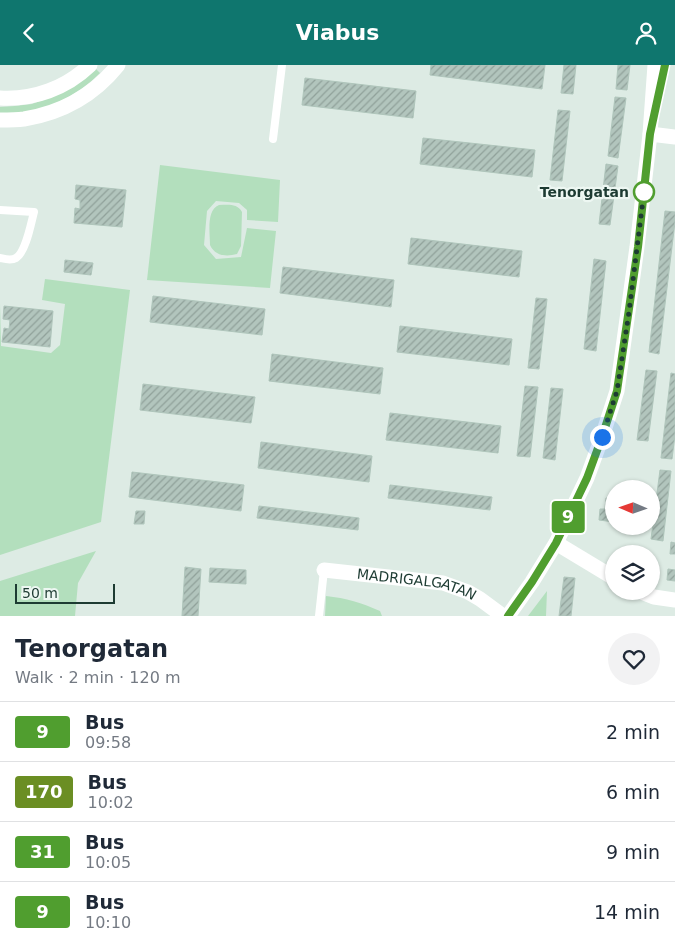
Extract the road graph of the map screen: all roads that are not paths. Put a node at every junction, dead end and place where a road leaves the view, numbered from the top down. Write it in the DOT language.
graph roads {
  1 [pos="90,65"];
  2 [pos="118,65"];
  3 [pos="282,65"];
  4 [pos="655,65"];
  5 [pos="665,65"];
  6 [pos="0,98"];
  7 [pos="0,120"];
  8 [pos="650,134"];
  9 [pos="675,137"];
  10 [pos="273,139"];
  11 [pos="0,209"];
  12 [pos="0,258"];
  13 [pos="556,543"];
  14 [pos="324,570"];
  15 [pos="605,573"];
  16 [pos="660,598"];
  17 [pos="675,600"];
  18 [pos="320,616"];
  19 [pos="503,616"];
  20 [pos="508,616"];
  1 -- 6 [label="street"];
  2 -- 7 [label="street"];
  3 -- 10 [label="lane"];
  4 -- 8 [label="street"];
  5 -- 8 [label="street"];
  8 -- 9 [label="street"];
  8 -- 13 [label="street"];
  11 -- 12 [label="lane"];
  13 -- 15 [label="street"];
  13 -- 20 [label="street"];
  14 -- 18 [label="lane"];
  14 -- 19 [label="street, MADRIGALGATAN"];
  16 -- 17 [label="street"];
}
